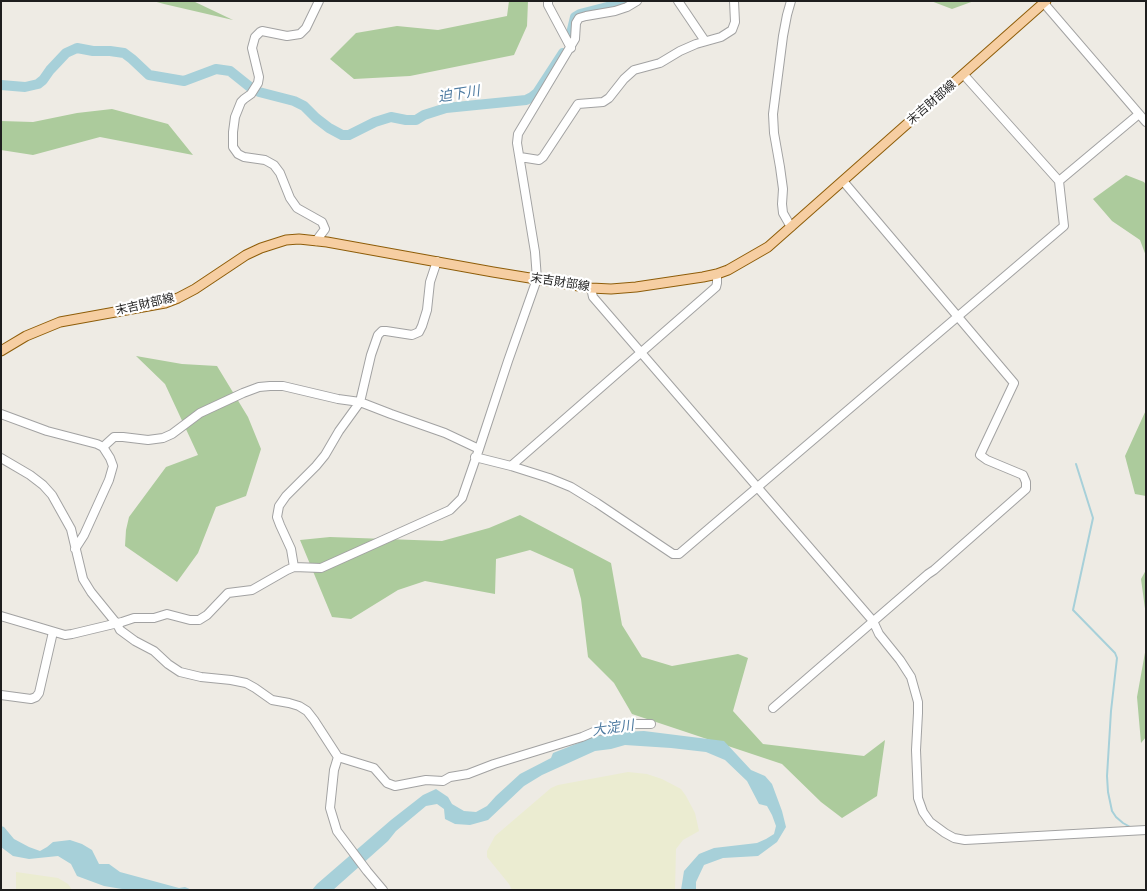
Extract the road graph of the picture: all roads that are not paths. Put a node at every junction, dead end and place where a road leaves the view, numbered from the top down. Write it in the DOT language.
graph roads {
  1 [pos="319,1"];
  2 [pos="548,1"];
  3 [pos="637,1"];
  4 [pos="678,1"];
  5 [pos="734,1"];
  6 [pos="791,1"];
  7 [pos="1044,2"];
  8 [pos="706,41"];
  9 [pos="571,48"];
  10 [pos="964,75"];
  11 [pos="1139,114"];
  12 [pos="1146,122"];
  13 [pos="520,157"];
  14 [pos="843,181"];
  15 [pos="1059,181"];
  16 [pos="792,227"];
  17 [pos="316,241"];
  18 [pos="437,261"];
  19 [pos="717,274"];
  20 [pos="537,279"];
  21 [pos="591,288"];
  22 [pos="958,316"];
  23 [pos="1,350"];
  24 [pos="641,352"];
  25 [pos="360,402"];
  26 [pos="1,414"];
  27 [pos="103,447"];
  28 [pos="477,453"];
  29 [pos="1,458"];
  30 [pos="512,466"];
  31 [pos="758,487"];
  32 [pos="75,550"];
  33 [pos="294,567"];
  34 [pos="1,616"];
  35 [pos="873,622"];
  36 [pos="117,624"];
  37 [pos="53,632"];
  38 [pos="1,696"];
  39 [pos="773,708"];
  40 [pos="651,724"];
  41 [pos="338,757"];
  42 [pos="1146,830"];
  43 [pos="382,890"];
  1 -- 17 [label="street"];
  2 -- 9 [label="street"];
  3 -- 9 [label="street"];
  4 -- 8 [label="street"];
  5 -- 8 [label="street"];
  6 -- 16 [label="street"];
  7 -- 10 [label="main road, 末吉財部線"];
  7 -- 11 [label="street"];
  8 -- 13 [label="street"];
  9 -- 13 [label="street"];
  10 -- 14 [label="main road, 末吉財部線"];
  10 -- 15 [label="street"];
  11 -- 12 [label="street"];
  11 -- 15 [label="street"];
  13 -- 20 [label="street"];
  14 -- 16 [label="main road, 末吉財部線"];
  14 -- 22 [label="street"];
  15 -- 22 [label="street"];
  16 -- 19 [label="main road, 末吉財部線"];
  17 -- 18 [label="main road, 末吉財部線"];
  17 -- 23 [label="main road, 末吉財部線"];
  18 -- 20 [label="main road, 末吉財部線"];
  18 -- 25 [label="street"];
  19 -- 21 [label="main road, 末吉財部線"];
  19 -- 24 [label="street"];
  20 -- 21 [label="main road, 末吉財部線"];
  20 -- 28 [label="street"];
  21 -- 24 [label="street"];
  22 -- 31 [label="street"];
  22 -- 35 [label="street"];
  24 -- 30 [label="street"];
  24 -- 31 [label="street"];
  25 -- 27 [label="street"];
  25 -- 28 [label="street"];
  25 -- 33 [label="street"];
  26 -- 27 [label="street"];
  27 -- 32 [label="street"];
  28 -- 30 [label="street"];
  28 -- 33 [label="street"];
  29 -- 32 [label="street"];
  30 -- 31 [label="street"];
  31 -- 35 [label="street"];
  32 -- 36 [label="street"];
  33 -- 36 [label="street"];
  34 -- 37 [label="street"];
  35 -- 39 [label="street"];
  35 -- 42 [label="street"];
  36 -- 37 [label="street"];
  36 -- 41 [label="street"];
  37 -- 38 [label="street"];
  40 -- 41 [label="street"];
  41 -- 43 [label="street"];
}
